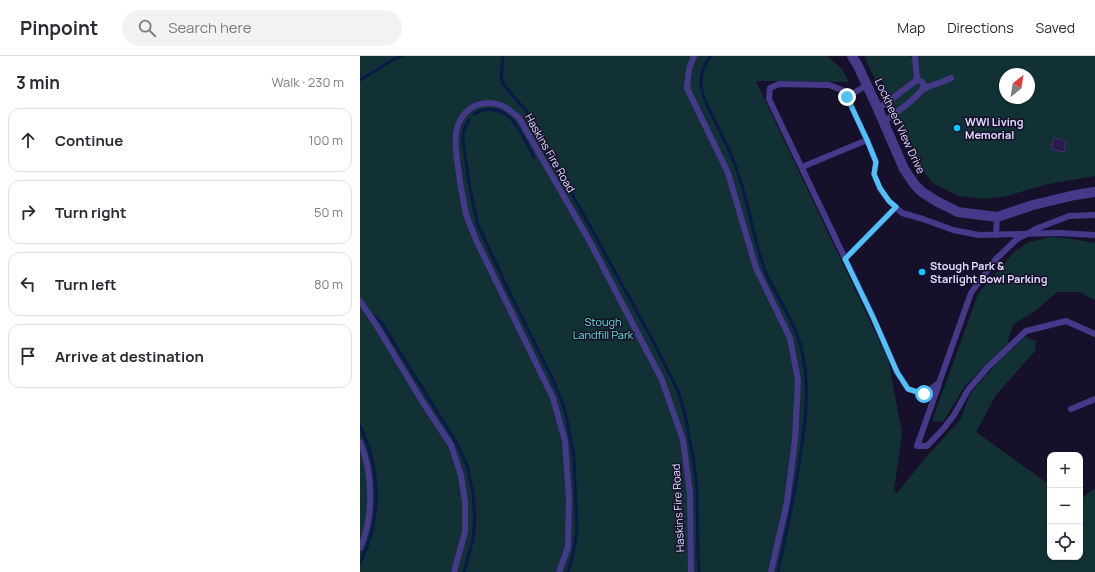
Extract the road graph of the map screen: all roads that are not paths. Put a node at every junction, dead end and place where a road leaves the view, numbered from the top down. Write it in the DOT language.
graph roads {
  1 [pos="694,56"];
  2 [pos="852,56"];
  3 [pos="914,56"];
  4 [pos="951,78"];
  5 [pos="917,80"];
  6 [pos="867,85"];
  7 [pos="923,90"];
  8 [pos="847,97"];
  9 [pos="878,109"];
  10 [pos="884,122"];
  11 [pos="867,140"];
  12 [pos="802,168"];
  13 [pos="1095,192"];
  14 [pos="896,207"];
  15 [pos="1095,215"];
  16 [pos="997,217"];
  17 [pos="1027,234"];
  18 [pos="996,235"];
  19 [pos="1095,235"];
  20 [pos="845,259"];
  21 [pos="360,301"];
  22 [pos="1095,334"];
  23 [pos="939,383"];
  24 [pos="1095,399"];
  25 [pos="1071,409"];
  26 [pos="360,442"];
  27 [pos="360,548"];
  28 [pos="454,572"];
  29 [pos="559,572"];
  30 [pos="691,572"];
  31 [pos="771,572"];
  1 -- 31 [label="lane"];
  2 -- 6 [label="street, Lockheed View Drive"];
  3 -- 5 [label="lane"];
  4 -- 7 [label="lane"];
  5 -- 7 [label="lane"];
  5 -- 9 [label="lane"];
  6 -- 8 [label="lane"];
  6 -- 9 [label="street, Lockheed View Drive"];
  7 -- 10 [label="lane"];
  8 -- 11 [label="lane"];
  8 -- 12 [label="lane"];
  9 -- 10 [label="street, Lockheed View Drive"];
  10 -- 16 [label="street, Lockheed View Drive"];
  11 -- 12 [label="lane"];
  11 -- 14 [label="lane"];
  12 -- 20 [label="lane"];
  13 -- 16 [label="street, Lockheed View Drive"];
  14 -- 18 [label="lane"];
  14 -- 20 [label="lane"];
  15 -- 17 [label="lane"];
  16 -- 18 [label="lane"];
  17 -- 18 [label="lane"];
  17 -- 19 [label="lane"];
  17 -- 23 [label="lane"];
  20 -- 23 [label="lane"];
  21 -- 28 [label="lane"];
  22 -- 23 [label="lane"];
  24 -- 25 [label="lane"];
  26 -- 27 [label="lane"];
  29 -- 30 [label="lane, Haskins Fire Road"];
}
